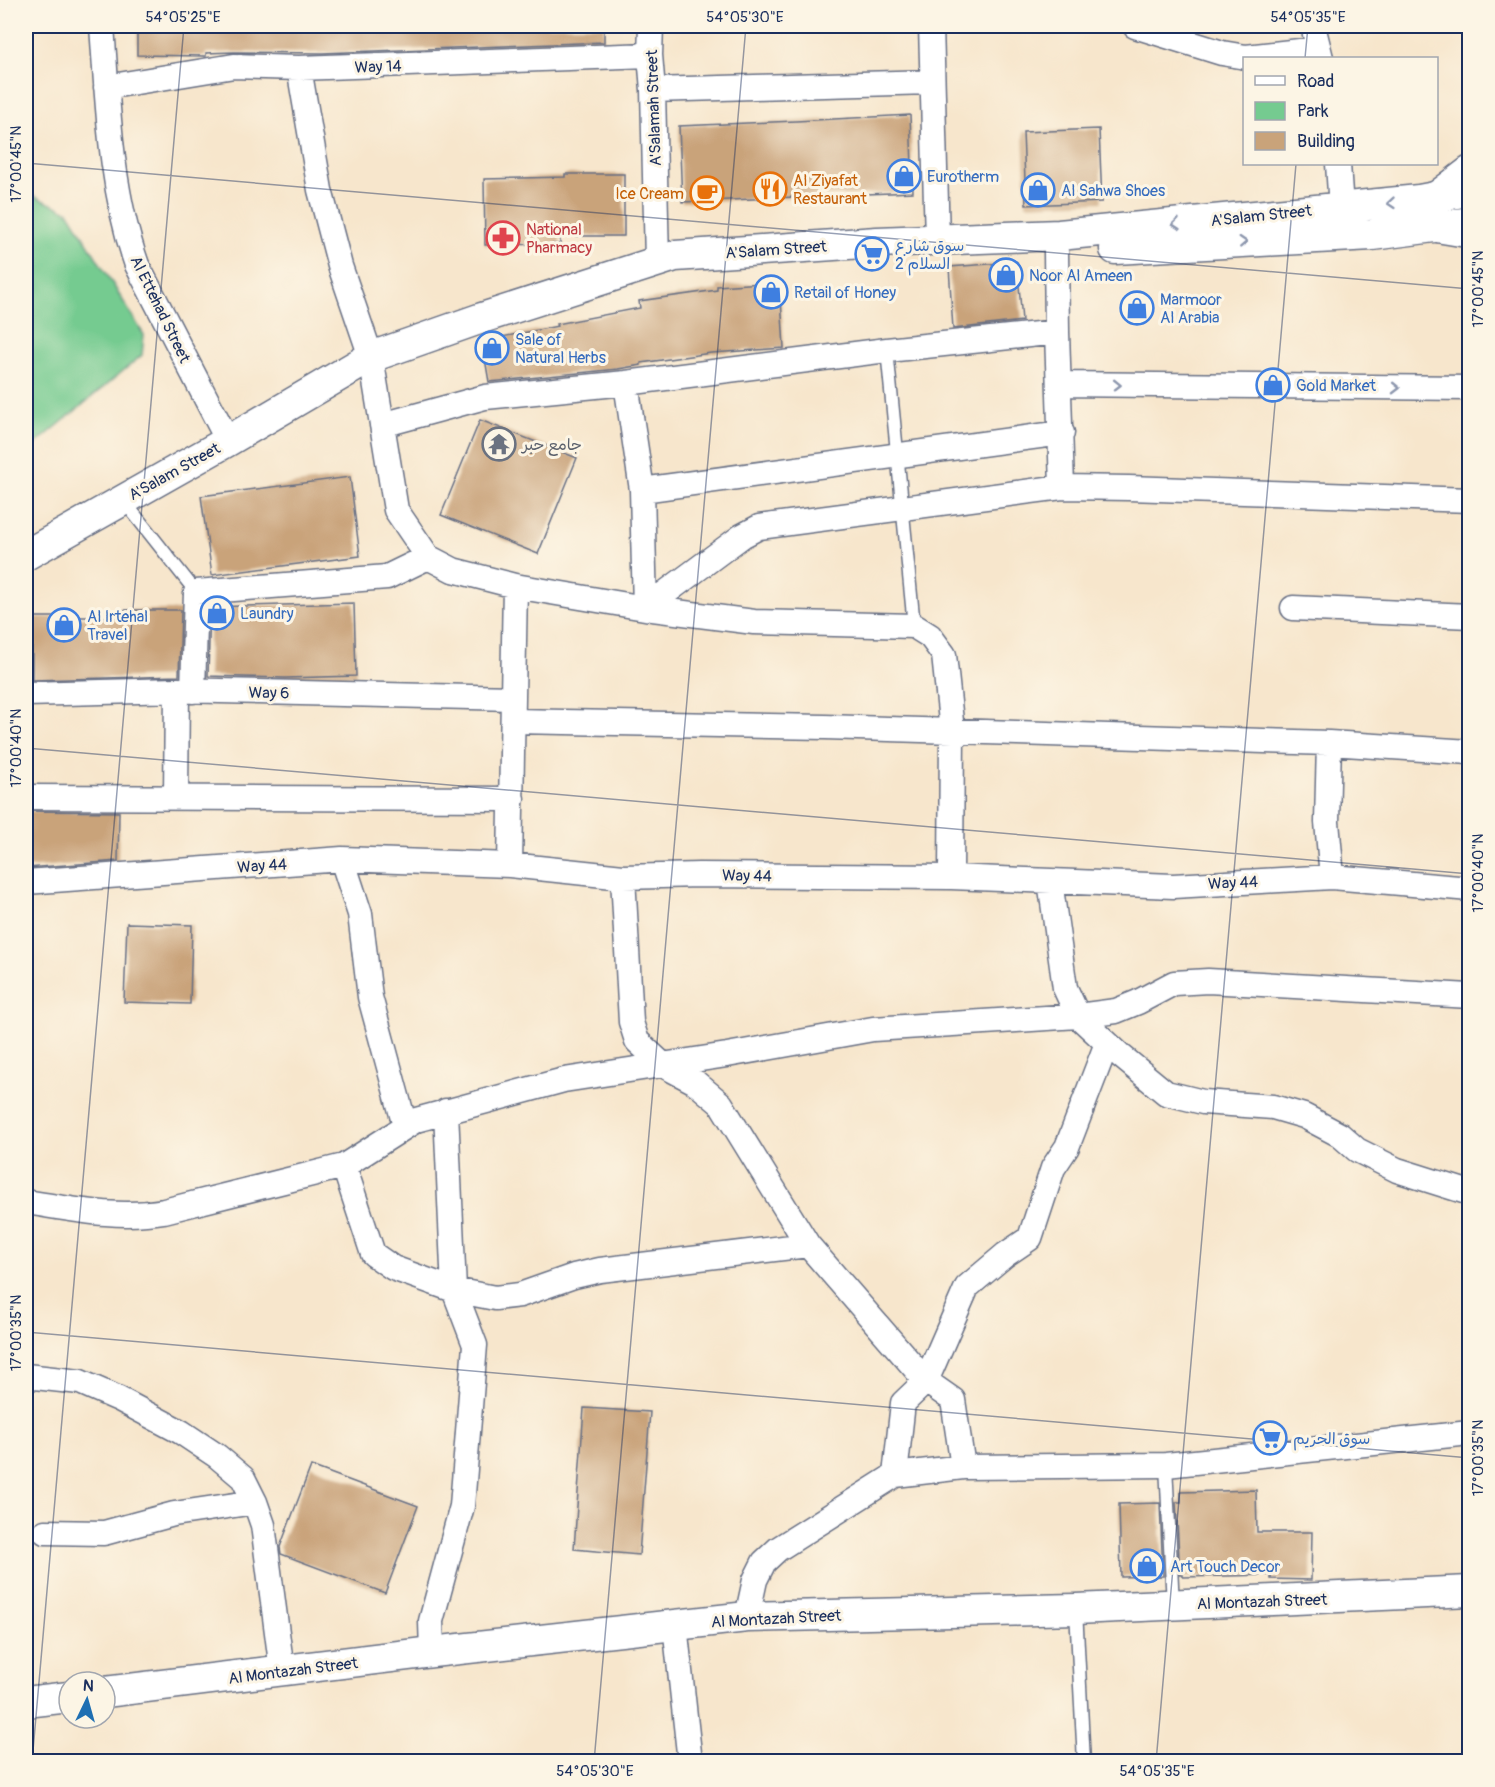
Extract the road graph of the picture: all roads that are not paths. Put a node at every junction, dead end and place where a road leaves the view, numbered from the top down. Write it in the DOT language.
graph roads {
  1 [pos="102,26"];
  2 [pos="651,26"];
  3 [pos="931,26"];
  4 [pos="1135,26"];
  5 [pos="1313,26"];
  6 [pos="1319,54"];
  7 [pos="650,55"];
  8 [pos="299,68"];
  9 [pos="932,82"];
  10 [pos="106,87"];
  11 [pos="654,90"];
  12 [pos="1338,165"];
  13 [pos="1470,173"];
  14 [pos="1341,207"];
  15 [pos="1458,213"];
  16 [pos="937,239"];
  17 [pos="1056,252"];
  18 [pos="657,262"];
  19 [pos="1057,332"];
  20 [pos="887,351"];
  21 [pos="373,366"];
  22 [pos="626,383"];
  23 [pos="1059,384"];
  24 [pos="1470,388"];
  25 [pos="382,425"];
  26 [pos="1062,433"];
  27 [pos="228,441"];
  28 [pos="898,456"];
  29 [pos="1062,487"];
  30 [pos="642,490"];
  31 [pos="123,500"];
  32 [pos="1470,500"];
  33 [pos="903,508"];
  34 [pos="26,555"];
  35 [pos="428,557"];
  36 [pos="515,586"];
  37 [pos="196,592"];
  38 [pos="645,608"];
  39 [pos="1293,608"];
  40 [pos="1470,616"];
  41 [pos="914,626"];
  42 [pos="185,690"];
  43 [pos="26,694"];
  44 [pos="513,710"];
  45 [pos="952,731"];
  46 [pos="1329,743"];
  47 [pos="1470,752"];
  48 [pos="26,797"];
  49 [pos="176,797"];
  50 [pos="512,799"];
  51 [pos="342,859"];
  52 [pos="510,865"];
  53 [pos="623,877"];
  54 [pos="951,877"];
  55 [pos="1332,877"];
  56 [pos="1050,881"];
  57 [pos="26,882"];
  58 [pos="1470,889"];
  59 [pos="1470,996"];
  60 [pos="1078,1016"];
  61 [pos="1107,1043"];
  62 [pos="663,1065"];
  63 [pos="446,1111"];
  64 [pos="405,1126"];
  65 [pos="344,1167"];
  66 [pos="1470,1193"];
  67 [pos="26,1202"];
  68 [pos="808,1245"];
  69 [pos="454,1290"];
  70 [pos="26,1376"];
  71 [pos="926,1382"];
  72 [pos="1470,1433"];
  73 [pos="1166,1465"];
  74 [pos="963,1467"];
  75 [pos="896,1475"];
  76 [pos="255,1502"];
  77 [pos="45,1532"];
  78 [pos="1463,1594"];
  79 [pos="1173,1605"];
  80 [pos="1076,1609"];
  81 [pos="747,1617"];
  82 [pos="675,1626"];
  83 [pos="432,1652"];
  84 [pos="282,1671"];
  85 [pos="117,1691"];
  86 [pos="57,1698"];
  87 [pos="26,1702"];
  88 [pos="690,1761"];
  89 [pos="1084,1761"];
  1 -- 10 [label="street, Al Ettehad Street"];
  2 -- 7 [label="street, A'Salamah Street"];
  3 -- 9 [label="street"];
  4 -- 6 [label="street"];
  5 -- 6 [label="street"];
  7 -- 8 [label="street, Way 14"];
  7 -- 11 [label="street, A'Salamah Street"];
  8 -- 10 [label="street, Way 14"];
  8 -- 21 [label="street"];
  9 -- 11 [label="street"];
  9 -- 16 [label="street"];
  10 -- 27 [label="street, Al Ettehad Street"];
  11 -- 18 [label="street, A'Salamah Street"];
  12 -- 14 [label="street"];
  13 -- 15 [label="main road"];
  15 -- 14 [label="street, A'Salam Street, one-way"];
  14 -- 16 [label="street, A'Salam Street, one-way"];
  17 -- 15 [label="street, A'Salam Street, one-way"];
  16 -- 18 [label="street, A'Salam Street"];
  17 -- 19 [label="street"];
  17 -- 21 [label="street, A'Salam Street"];
  18 -- 21 [label="street, A'Salam Street"];
  19 -- 20 [label="street"];
  19 -- 23 [label="street"];
  20 -- 22 [label="street"];
  20 -- 28 [label="lane"];
  21 -- 25 [label="street"];
  21 -- 27 [label="street, A'Salam Street"];
  22 -- 25 [label="street"];
  22 -- 30 [label="street"];
  23 -- 24 [label="street, one-way"];
  23 -- 26 [label="street"];
  25 -- 35 [label="street"];
  26 -- 28 [label="street"];
  26 -- 29 [label="street"];
  27 -- 31 [label="street, A'Salam Street"];
  28 -- 30 [label="street"];
  28 -- 33 [label="lane"];
  29 -- 32 [label="street"];
  29 -- 33 [label="street"];
  30 -- 38 [label="street"];
  31 -- 34 [label="street, A'Salam Street"];
  31 -- 37 [label="lane"];
  33 -- 38 [label="street"];
  33 -- 41 [label="lane"];
  35 -- 36 [label="street"];
  35 -- 37 [label="street"];
  36 -- 38 [label="street"];
  36 -- 44 [label="street"];
  37 -- 42 [label="street"];
  38 -- 41 [label="street"];
  39 -- 40 [label="street"];
  41 -- 45 [label="street"];
  42 -- 43 [label="street, Way 6"];
  42 -- 44 [label="street, Way 6"];
  42 -- 49 [label="street"];
  44 -- 45 [label="street, Way 6"];
  44 -- 50 [label="street"];
  45 -- 46 [label="street, Way 6"];
  45 -- 54 [label="street"];
  46 -- 47 [label="street, Way 6"];
  46 -- 55 [label="street"];
  48 -- 49 [label="street"];
  49 -- 50 [label="street"];
  50 -- 52 [label="street"];
  51 -- 52 [label="street, Way 44"];
  51 -- 57 [label="street, Way 44"];
  51 -- 64 [label="street"];
  52 -- 53 [label="street, Way 44"];
  53 -- 54 [label="street, Way 44"];
  53 -- 62 [label="street"];
  54 -- 56 [label="street, Way 44"];
  55 -- 56 [label="street, Way 44"];
  55 -- 58 [label="street, Way 44"];
  56 -- 60 [label="street"];
  59 -- 60 [label="street"];
  60 -- 61 [label="street"];
  60 -- 62 [label="street"];
  61 -- 66 [label="street"];
  61 -- 71 [label="street"];
  62 -- 63 [label="street"];
  62 -- 68 [label="street"];
  63 -- 64 [label="street"];
  63 -- 69 [label="street"];
  64 -- 65 [label="street"];
  65 -- 67 [label="street"];
  65 -- 69 [label="street"];
  68 -- 69 [label="street"];
  68 -- 71 [label="street"];
  69 -- 83 [label="street"];
  70 -- 76 [label="street"];
  71 -- 74 [label="street"];
  71 -- 75 [label="street"];
  72 -- 73 [label="street"];
  73 -- 74 [label="street"];
  73 -- 79 [label="lane"];
  74 -- 75 [label="street"];
  75 -- 81 [label="street"];
  76 -- 77 [label="street"];
  76 -- 84 [label="street"];
  78 -- 79 [label="street, Al Montazah Street"];
  79 -- 80 [label="street, Al Montazah Street"];
  80 -- 81 [label="street, Al Montazah Street"];
  80 -- 89 [label="lane"];
  81 -- 82 [label="street, Al Montazah Street"];
  82 -- 83 [label="street, Al Montazah Street"];
  82 -- 88 [label="street"];
  83 -- 84 [label="street, Al Montazah Street"];
  84 -- 85 [label="street, Al Montazah Street"];
  86 -- 87 [label="street"];
}
